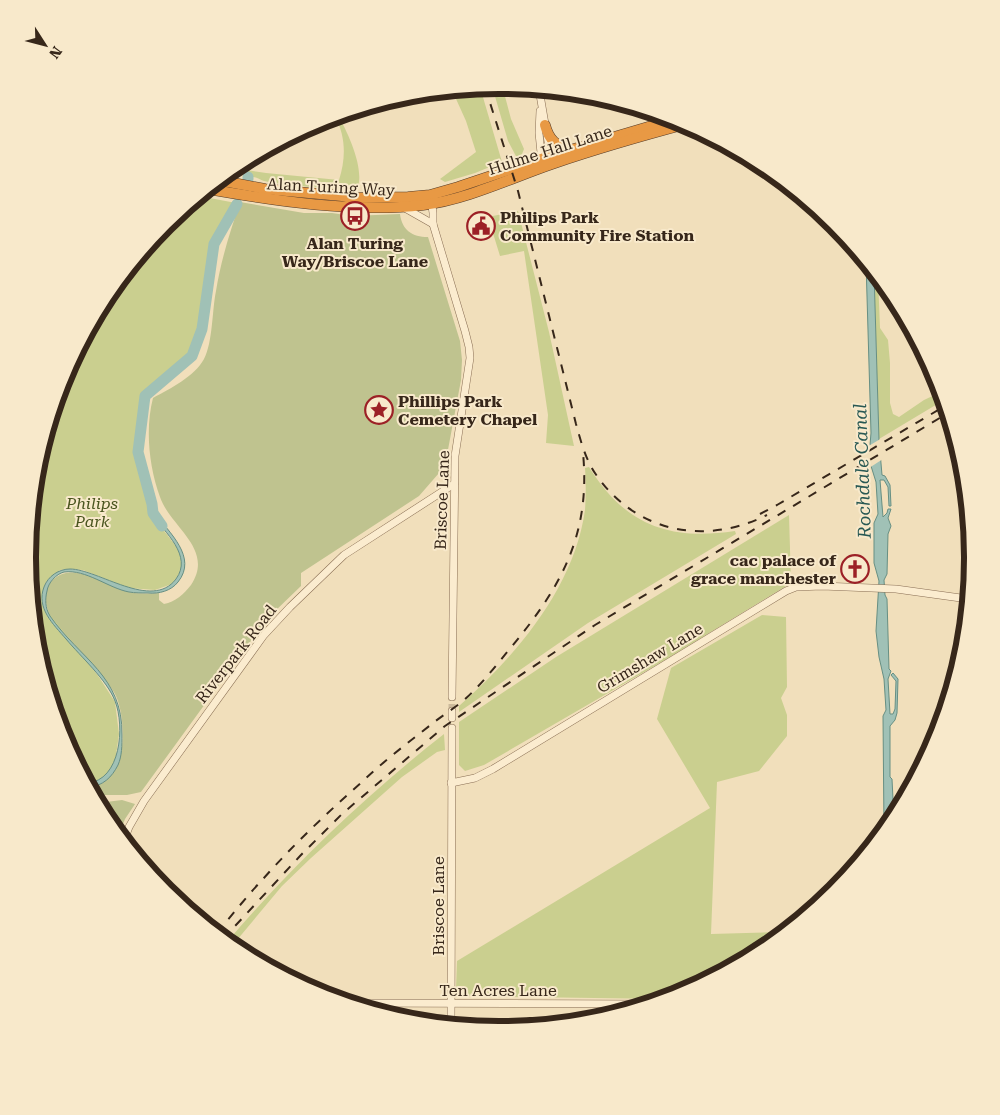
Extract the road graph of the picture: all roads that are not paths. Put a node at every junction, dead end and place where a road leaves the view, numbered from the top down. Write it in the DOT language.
graph roads {
  1 [pos="540,96"];
  2 [pos="540,101"];
  3 [pos="661,123"];
  4 [pos="546,125"];
  5 [pos="673,127"];
  6 [pos="570,150"];
  7 [pos="547,161"];
  8 [pos="229,182"];
  9 [pos="217,191"];
  10 [pos="426,200"];
  11 [pos="402,206"];
  12 [pos="425,220"];
  13 [pos="433,224"];
  14 [pos="454,484"];
  15 [pos="962,598"];
  16 [pos="452,697"];
  17 [pos="452,728"];
  18 [pos="451,783"];
  19 [pos="127,834"];
  20 [pos="374,1003"];
  21 [pos="451,1004"];
  22 [pos="624,1004"];
  23 [pos="451,1018"];
  1 -- 2 [label="street"];
  2 -- 4 [label="street"];
  2 -- 7 [label="street"];
  3 -- 6 [label="highway, Hulme Hall Lane"];
  4 -- 6 [label="highway"];
  4 -- 7 [label="street"];
  5 -- 7 [label="highway, Hulme Hall Lane"];
  6 -- 7 [label="highway, Hulme Hall Lane"];
  7 -- 10 [label="highway, Hulme Hall Lane"];
  8 -- 10 [label="highway, Alan Turing Way"];
  9 -- 11 [label="highway, Alan Turing Way"];
  10 -- 11 [label="highway, Alan Turing Way"];
  10 -- 12 [label="street"];
  10 -- 13 [label="street, Briscoe Lane"];
  11 -- 12 [label="street"];
  12 -- 13 [label="street"];
  13 -- 14 [label="street, Briscoe Lane"];
  14 -- 16 [label="street, Briscoe Lane"];
  14 -- 19 [label="street, Riverpark Road"];
  15 -- 18 [label="street, Grimshaw Lane"];
  17 -- 18 [label="street, Briscoe Lane"];
  18 -- 21 [label="street, Briscoe Lane"];
  20 -- 21 [label="street, Ten Acres Lane"];
  21 -- 22 [label="street, Ten Acres Lane"];
  21 -- 23 [label="street, Briscoe Lane"];
}
